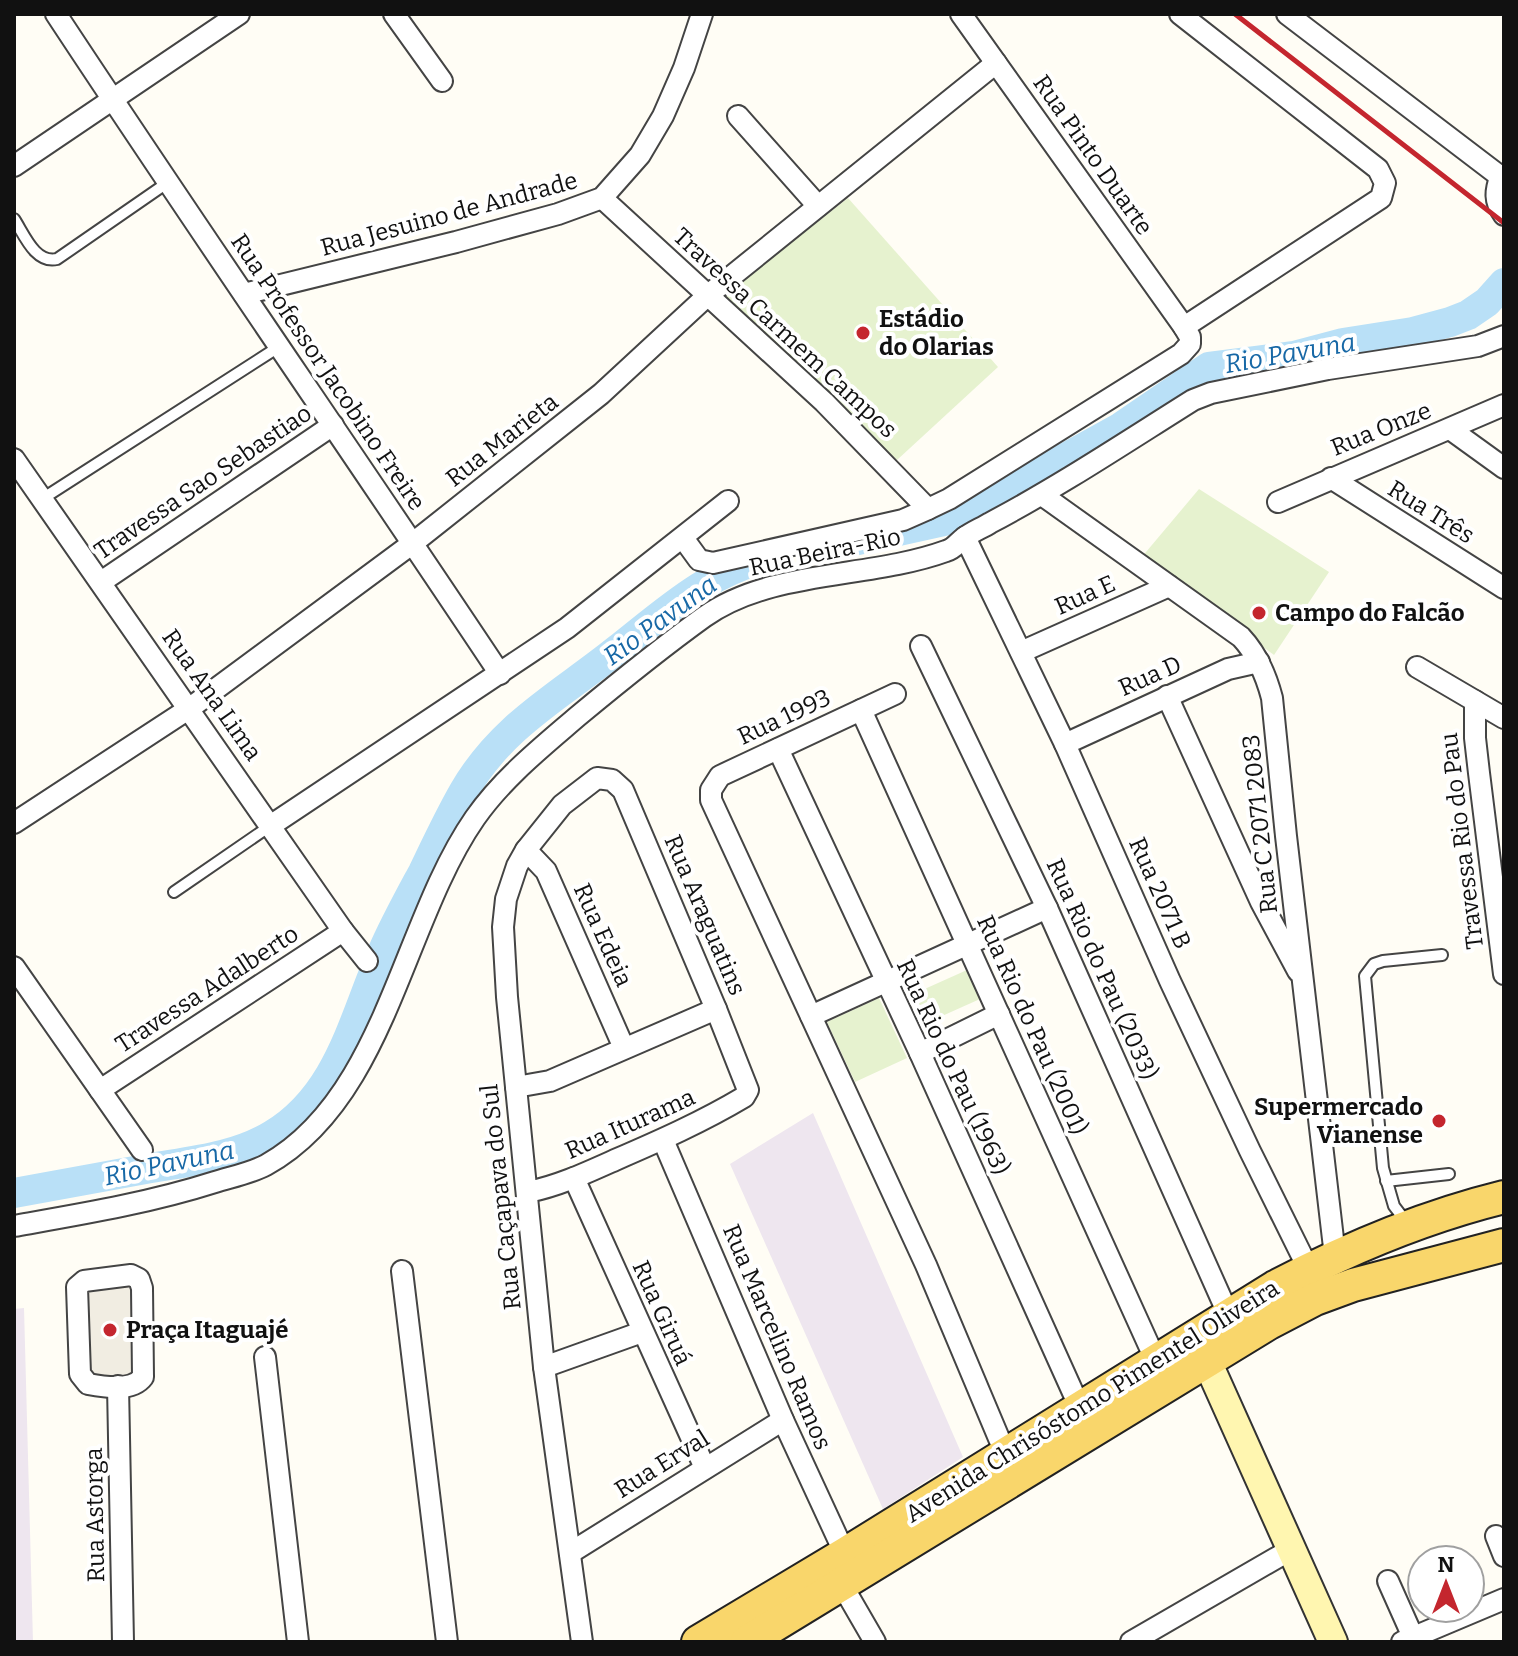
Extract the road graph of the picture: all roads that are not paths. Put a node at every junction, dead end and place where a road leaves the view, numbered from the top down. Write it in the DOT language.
graph roads {
  1 [pos="56,14"];
  2 [pos="239,14"];
  3 [pos="394,14"];
  4 [pos="702,14"];
  5 [pos="961,14"];
  6 [pos="1180,14"];
  7 [pos="1290,15"];
  8 [pos="996,63"];
  9 [pos="442,81"];
  10 [pos="113,101"];
  11 [pos="738,116"];
  12 [pos="14,166"];
  13 [pos="1500,175"];
  14 [pos="167,183"];
  15 [pos="602,198"];
  16 [pos="818,206"];
  17 [pos="1504,215"];
  18 [pos="14,219"];
  19 [pos="244,294"];
  20 [pos="707,296"];
  21 [pos="1187,334"];
  22 [pos="1504,336"];
  23 [pos="277,348"];
  24 [pos="1504,405"];
  25 [pos="333,425"];
  26 [pos="1450,429"];
  27 [pos="14,459"];
  28 [pos="1504,468"];
  29 [pos="1331,478"];
  30 [pos="1042,495"];
  31 [pos="42,499"];
  32 [pos="728,501"];
  33 [pos="1278,502"];
  34 [pos="928,509"];
  35 [pos="965,537"];
  36 [pos="683,538"];
  37 [pos="413,543"];
  38 [pos="101,582"];
  39 [pos="1169,586"];
  40 [pos="1504,588"];
  41 [pos="921,646"];
  42 [pos="1021,652"];
  43 [pos="1259,662"];
  44 [pos="1417,667"];
  45 [pos="500,674"];
  46 [pos="895,694"];
  47 [pos="1167,696"];
  48 [pos="1475,701"];
  49 [pos="190,708"];
  50 [pos="861,710"];
  51 [pos="1504,718"];
  52 [pos="1065,744"];
  53 [pos="778,749"];
  54 [pos="597,778"];
  55 [pos="14,823"];
  56 [pos="270,826"];
  57 [pos="526,850"];
  58 [pos="174,892"];
  59 [pos="1047,908"];
  60 [pos="343,931"];
  61 [pos="967,945"];
  62 [pos="1442,955"];
  63 [pos="367,961"];
  64 [pos="14,967"];
  65 [pos="1504,974"];
  66 [pos="1302,978"];
  67 [pos="885,982"];
  68 [pos="716,1009"];
  69 [pos="999,1014"];
  70 [pos="811,1016"];
  71 [pos="624,1048"];
  72 [pos="920,1053"];
  73 [pos="516,1087"];
  74 [pos="100,1090"];
  75 [pos="748,1090"];
  76 [pos="663,1140"];
  77 [pos="142,1150"];
  78 [pos="1449,1174"];
  79 [pos="574,1178"];
  80 [pos="1386,1181"];
  81 [pos="528,1192"];
  82 [pos="1504,1197"];
  83 [pos="1442,1214"];
  84 [pos="1408,1225"];
  85 [pos="14,1226"];
  86 [pos="1504,1245"];
  87 [pos="1448,1262"];
  88 [pos="1322,1263"];
  89 [pos="402,1271"];
  90 [pos="1223,1320"];
  91 [pos="642,1332"];
  92 [pos="265,1357"];
  93 [pos="1206,1359"];
  94 [pos="1156,1361"];
  95 [pos="544,1367"];
  96 [pos="118,1386"];
  97 [pos="1080,1408"];
  98 [pos="783,1420"];
  99 [pos="1006,1455"];
  100 [pos="705,1468"];
  101 [pos="1290,1550"];
  102 [pos="570,1553"];
  103 [pos="844,1569"];
  104 [pos="1388,1581"];
  105 [pos="1438,1624"];
  106 [pos="1407,1639"];
  107 [pos="123,1642"];
  108 [pos="298,1642"];
  109 [pos="447,1642"];
  110 [pos="582,1642"];
  111 [pos="698,1642"];
  112 [pos="747,1642"];
  113 [pos="875,1642"];
  114 [pos="1131,1642"];
  115 [pos="1333,1642"];
  1 -- 10 [label="street, Rua Professor Jacobino Freire"];
  2 -- 10 [label="street"];
  3 -- 9 [label="street"];
  4 -- 15 [label="street, Rua Jesuino de Andrade"];
  5 -- 8 [label="street, Rua Pinto Duarte"];
  6 -- 21 [label="street"];
  7 -- 13 [label="street"];
  8 -- 16 [label="street, Rua Marieta"];
  8 -- 21 [label="street, Rua Pinto Duarte"];
  10 -- 12 [label="street"];
  10 -- 14 [label="street, Rua Professor Jacobino Freire"];
  11 -- 16 [label="street"];
  13 -- 17 [label="street"];
  14 -- 18 [label="lane"];
  14 -- 19 [label="street, Rua Professor Jacobino Freire"];
  15 -- 19 [label="street, Rua Jesuino de Andrade"];
  15 -- 20 [label="street, Travessa Carmem Campos"];
  16 -- 20 [label="street, Rua Marieta"];
  19 -- 23 [label="street, Rua Professor Jacobino Freire"];
  20 -- 34 [label="street, Travessa Carmem Campos"];
  20 -- 37 [label="street, Rua Marieta"];
  21 -- 34 [label="street"];
  22 -- 30 [label="street, Rua Beira-Rio"];
  23 -- 25 [label="street, Rua Professor Jacobino Freire"];
  23 -- 31 [label="lane"];
  24 -- 26 [label="street, Rua Onze"];
  25 -- 37 [label="street, Rua Professor Jacobino Freire"];
  25 -- 38 [label="street, Travessa Sao Sebastiao"];
  26 -- 28 [label="street"];
  26 -- 29 [label="street, Rua Onze"];
  27 -- 31 [label="street, Rua Ana Lima"];
  29 -- 33 [label="street, Rua Onze"];
  29 -- 40 [label="street, Rua Três"];
  30 -- 35 [label="street, Rua Beira-Rio"];
  30 -- 39 [label="street, Rua C 2071 2083"];
  31 -- 38 [label="street, Rua Ana Lima"];
  32 -- 36 [label="street"];
  34 -- 36 [label="street"];
  35 -- 42 [label="street, Rua 2071 B"];
  35 -- 85 [label="street, Rua Beira-Rio"];
  36 -- 45 [label="street"];
  37 -- 45 [label="street, Rua Professor Jacobino Freire"];
  37 -- 49 [label="street, Rua Marieta"];
  38 -- 49 [label="street, Rua Ana Lima"];
  39 -- 42 [label="street, Rua E"];
  39 -- 43 [label="street, Rua C 2071 2083"];
  41 -- 59 [label="street, Rua Rio do Pau (2033)"];
  42 -- 52 [label="street, Rua 2071 B"];
  43 -- 47 [label="street, Rua D"];
  43 -- 66 [label="street, Rua C 2071 2083"];
  44 -- 48 [label="street"];
  45 -- 56 [label="street"];
  46 -- 50 [label="street, Rua 1993"];
  47 -- 52 [label="street, Rua D"];
  47 -- 66 [label="street"];
  48 -- 51 [label="street"];
  48 -- 65 [label="street, Travessa Rio do Pau"];
  49 -- 55 [label="street, Rua Marieta"];
  49 -- 56 [label="street, Rua Ana Lima"];
  50 -- 53 [label="street, Rua 1993"];
  50 -- 61 [label="street, Rua Rio do Pau (2001)"];
  52 -- 88 [label="street, Rua 2071 B"];
  53 -- 67 [label="street, Rua Rio do Pau (1963)"];
  53 -- 70 [label="street, Rua 1993"];
  54 -- 57 [label="street, Rua Caçapava do Sul"];
  54 -- 68 [label="street, Rua Araguatins"];
  56 -- 58 [label="lane"];
  56 -- 60 [label="street, Rua Ana Lima"];
  57 -- 71 [label="street, Rua Edeia"];
  57 -- 73 [label="street, Rua Caçapava do Sul"];
  59 -- 61 [label="street"];
  59 -- 90 [label="street, Rua Rio do Pau (2033)"];
  60 -- 63 [label="street, Rua Ana Lima"];
  60 -- 74 [label="street, Travessa Adalberto"];
  61 -- 67 [label="street"];
  61 -- 69 [label="street, Rua Rio do Pau (2001)"];
  62 -- 80 [label="lane"];
  64 -- 74 [label="street"];
  66 -- 88 [label="street, Rua C 2071 2083"];
  67 -- 70 [label="street"];
  67 -- 72 [label="street, Rua Rio do Pau (1963)"];
  68 -- 71 [label="street"];
  68 -- 75 [label="street, Rua Araguatins"];
  69 -- 72 [label="street"];
  69 -- 94 [label="street, Rua Rio do Pau (2001)"];
  70 -- 99 [label="street"];
  71 -- 73 [label="street"];
  72 -- 97 [label="street, Rua Rio do Pau (1963)"];
  73 -- 81 [label="street, Rua Caçapava do Sul"];
  74 -- 77 [label="street"];
  75 -- 76 [label="street, Rua Iturama"];
  76 -- 79 [label="street, Rua Iturama"];
  76 -- 98 [label="street, Rua Marcelino Ramos"];
  78 -- 80 [label="lane"];
  79 -- 81 [label="street, Rua Iturama"];
  79 -- 91 [label="street, Rua Giruá"];
  80 -- 84 [label="lane"];
  81 -- 95 [label="street, Rua Caçapava do Sul"];
  82 -- 83 [label="main road, Avenida Chrisóstomo Pimentel Oliveira"];
  83 -- 84 [label="main road, Avenida Chrisóstomo Pimentel Oliveira"];
  83 -- 87 [label="main road"];
  84 -- 88 [label="main road, Avenida Chrisóstomo Pimentel Oliveira"];
  86 -- 87 [label="main road, Avenida Chrisóstomo Pimentel Oliveira"];
  87 -- 93 [label="main road, Avenida Chrisóstomo Pimentel Oliveira"];
  88 -- 90 [label="main road, Avenida Chrisóstomo Pimentel Oliveira"];
  89 -- 109 [label="street"];
  90 -- 93 [label="main road"];
  90 -- 94 [label="main road, Avenida Chrisóstomo Pimentel Oliveira"];
  91 -- 95 [label="street"];
  91 -- 100 [label="street, Rua Giruá"];
  92 -- 108 [label="street"];
  93 -- 101 [label="street"];
  93 -- 103 [label="main road, Avenida Chrisóstomo Pimentel Oliveira"];
  94 -- 97 [label="main road, Avenida Chrisóstomo Pimentel Oliveira"];
  95 -- 102 [label="street, Rua Caçapava do Sul"];
  96 -- 96 [label="street"];
  96 -- 107 [label="street, Rua Astorga"];
  97 -- 99 [label="main road, Avenida Chrisóstomo Pimentel Oliveira"];
  98 -- 100 [label="street, Rua Erval"];
  98 -- 103 [label="street, Rua Marcelino Ramos"];
  99 -- 103 [label="main road, Avenida Chrisóstomo Pimentel Oliveira"];
  100 -- 102 [label="street, Rua Erval"];
  101 -- 114 [label="street"];
  101 -- 115 [label="street"];
  102 -- 110 [label="street, Rua Caçapava do Sul"];
  103 -- 111 [label="main road, Avenida Chrisóstomo Pimentel Oliveira"];
  103 -- 112 [label="main road, Avenida Chrisóstomo Pimentel Oliveira"];
  103 -- 113 [label="street, Rua Marcelino Ramos"];
  104 -- 106 [label="street"];
  105 -- 106 [label="street"];
}
